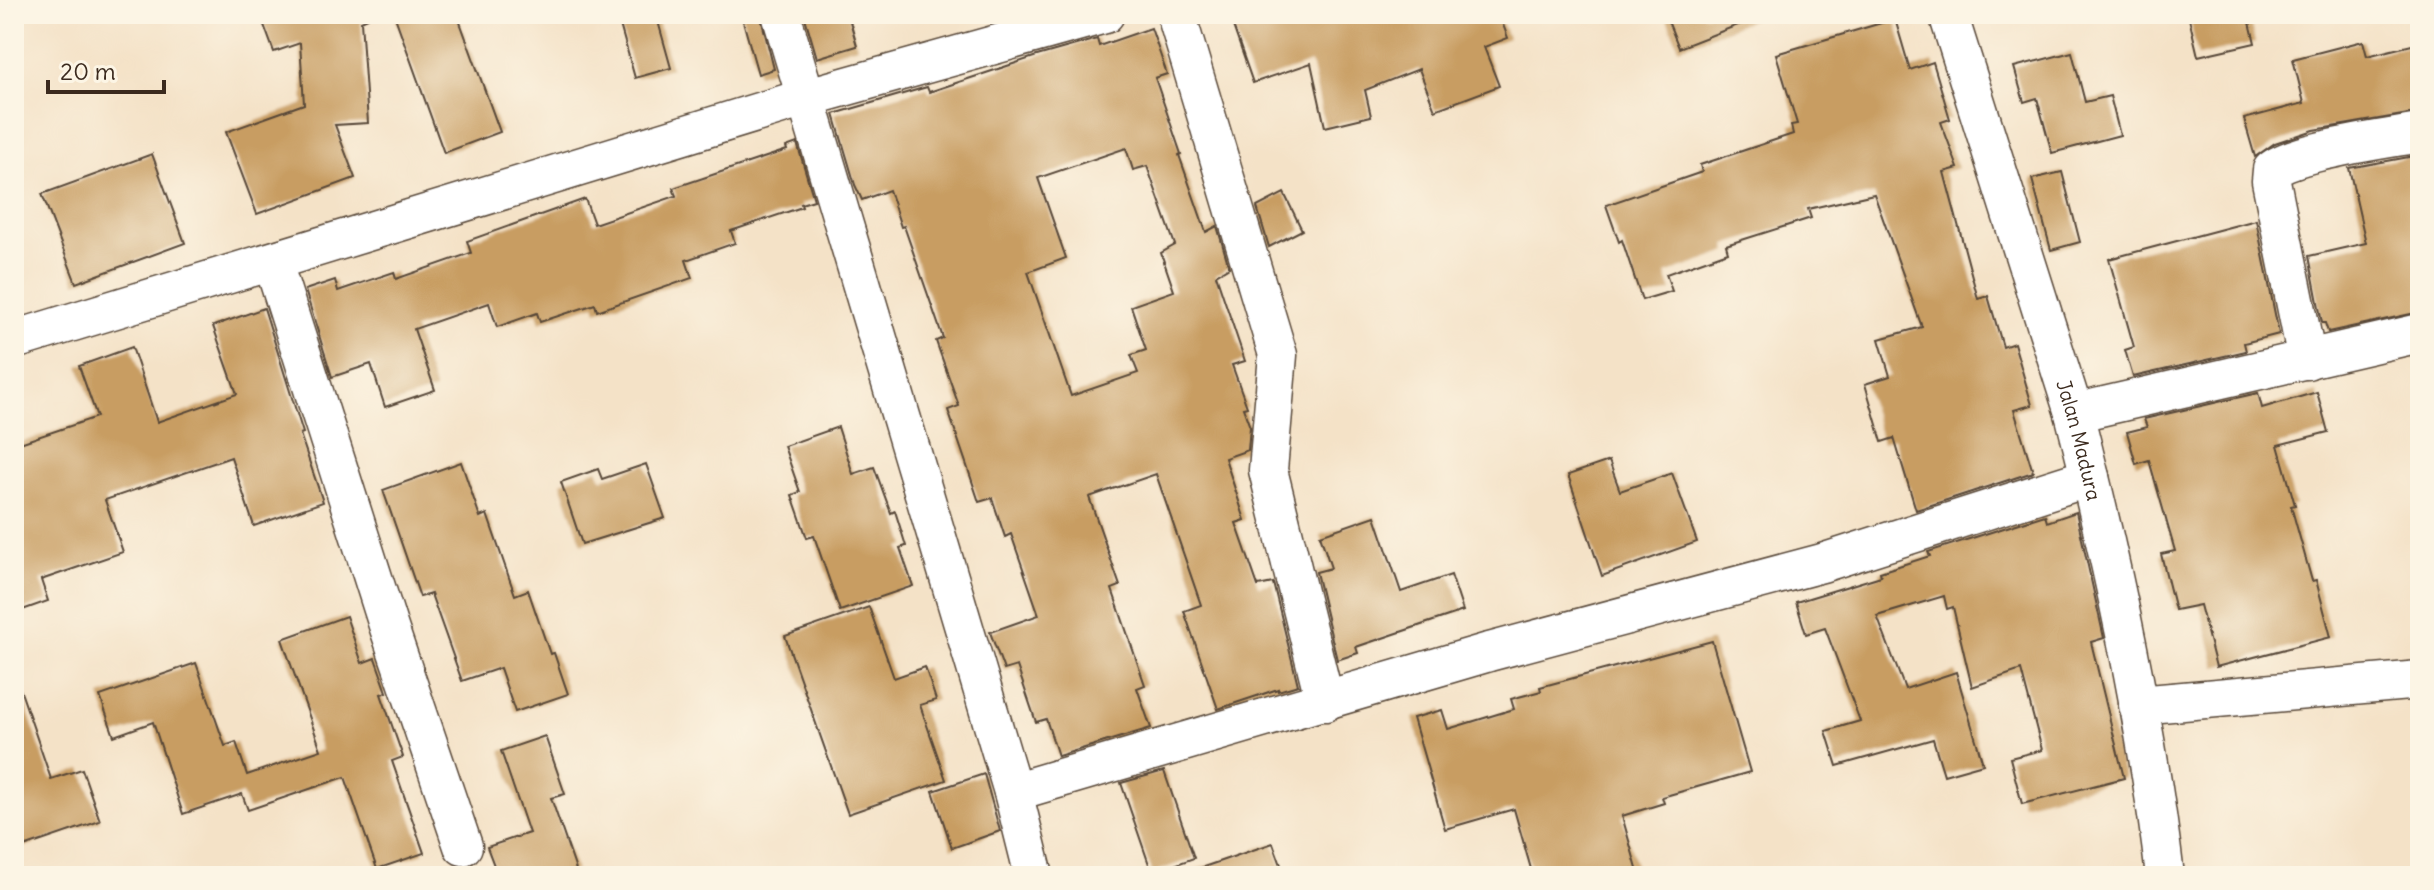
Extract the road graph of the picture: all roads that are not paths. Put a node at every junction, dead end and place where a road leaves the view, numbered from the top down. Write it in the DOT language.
graph roads {
  1 [pos="781,14"];
  2 [pos="1105,14"];
  3 [pos="1176,14"];
  4 [pos="1948,14"];
  5 [pos="808,97"];
  6 [pos="2420,133"];
  7 [pos="273,263"];
  8 [pos="2420,333"];
  9 [pos="14,340"];
  10 [pos="2307,360"];
  11 [pos="2074,413"];
  12 [pos="2090,477"];
  13 [pos="2420,680"];
  14 [pos="1325,702"];
  15 [pos="2138,705"];
  16 [pos="1013,792"];
  17 [pos="463,846"];
  18 [pos="2164,864"];
  19 [pos="1034,876"];
  1 -- 5 [label="street"];
  2 -- 5 [label="street"];
  3 -- 14 [label="street"];
  4 -- 11 [label="street, Jalan Madura"];
  5 -- 7 [label="street"];
  5 -- 16 [label="street"];
  6 -- 10 [label="street"];
  7 -- 9 [label="street"];
  7 -- 17 [label="street"];
  8 -- 10 [label="street"];
  10 -- 11 [label="street"];
  11 -- 12 [label="street, Jalan Madura"];
  12 -- 14 [label="street"];
  12 -- 15 [label="street, Jalan Madura"];
  13 -- 15 [label="street"];
  14 -- 16 [label="street"];
  15 -- 18 [label="street, Jalan Madura"];
  16 -- 19 [label="street"];
}
